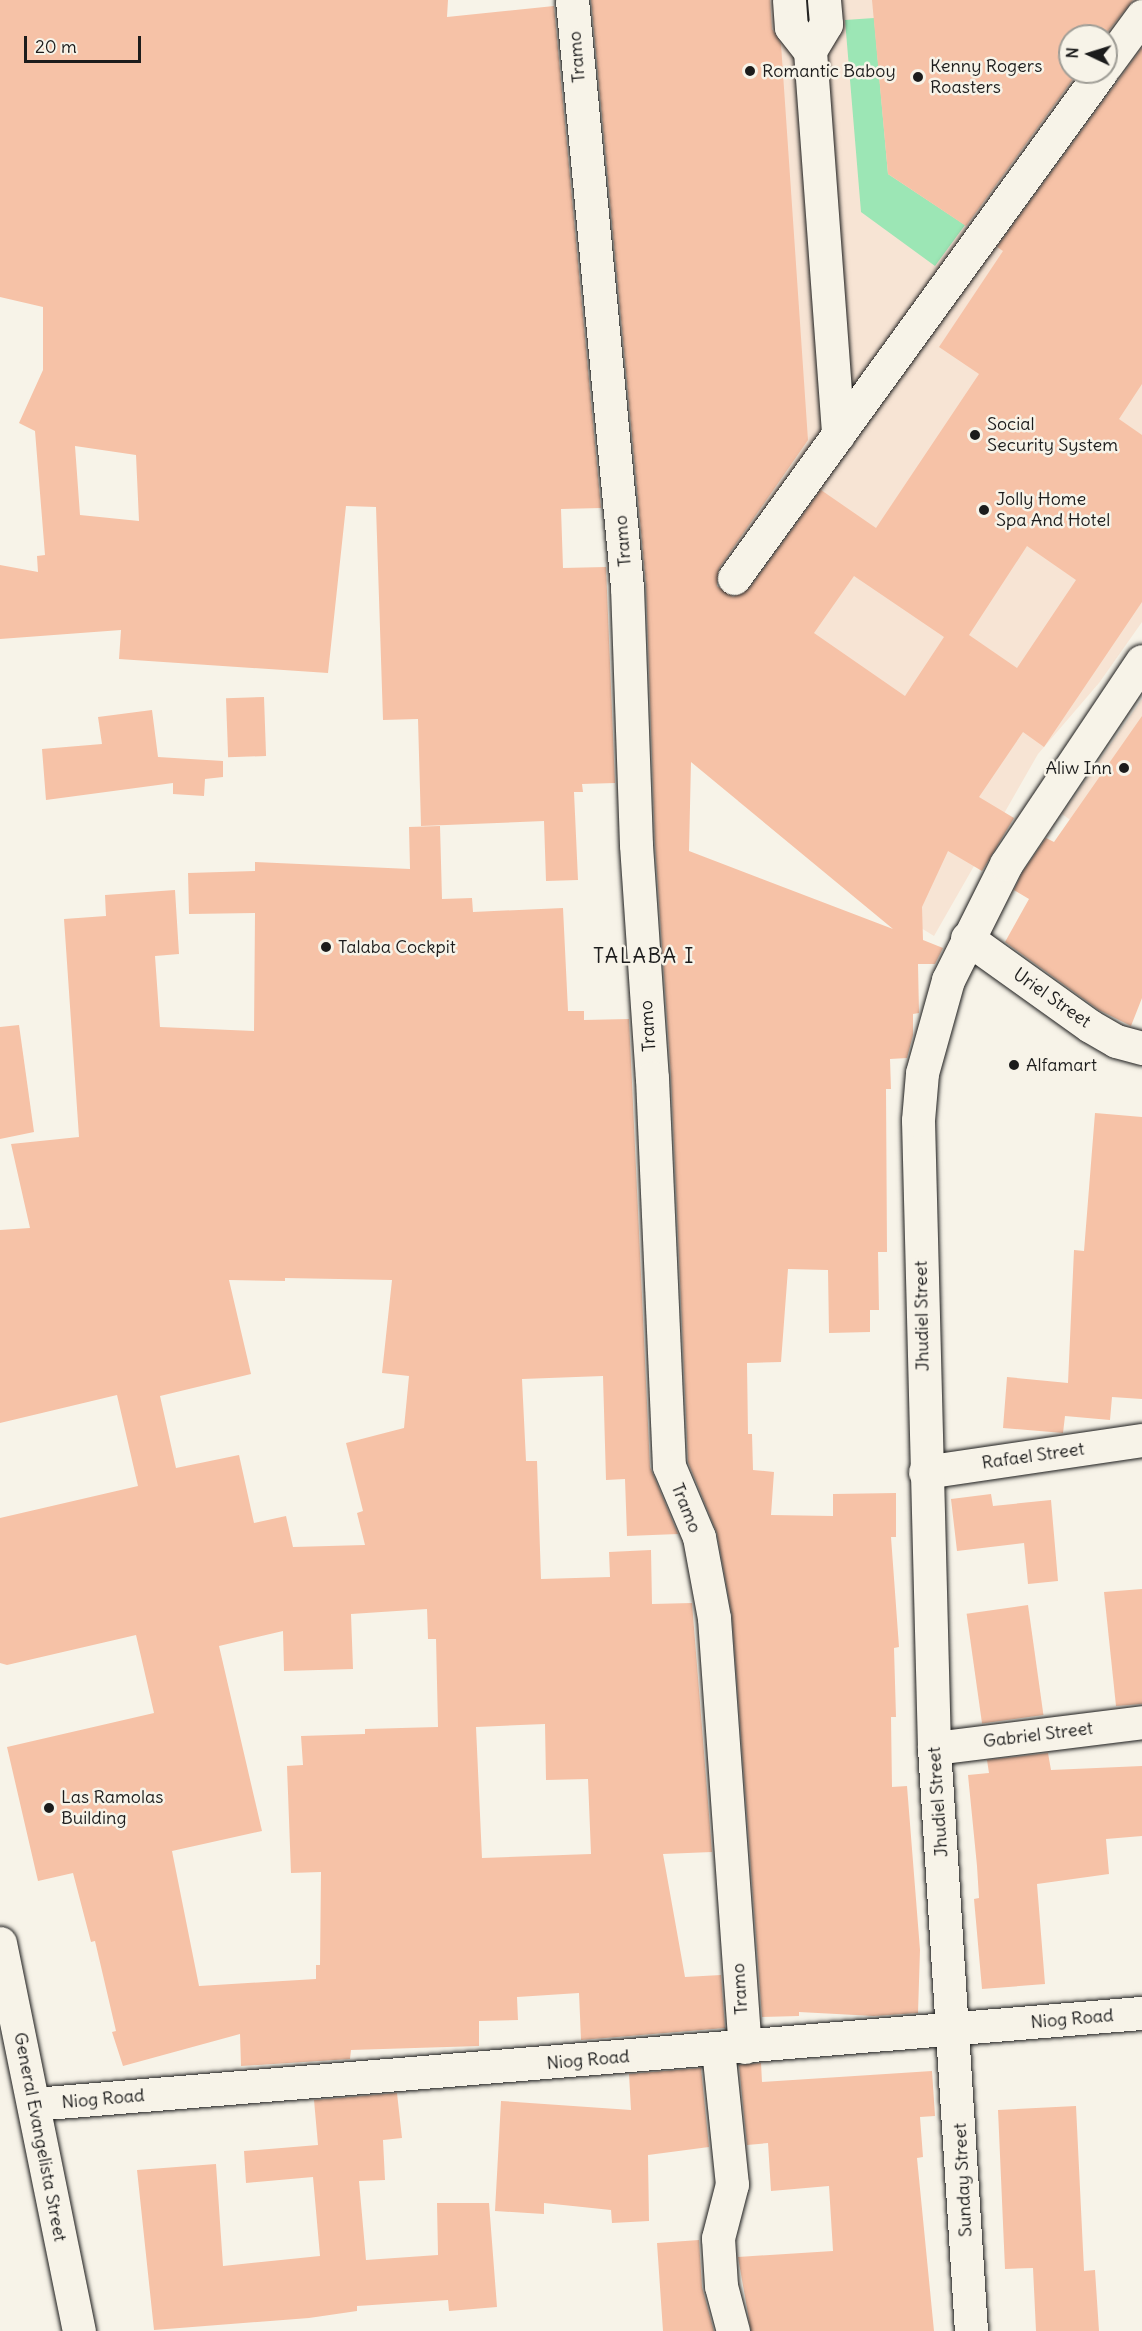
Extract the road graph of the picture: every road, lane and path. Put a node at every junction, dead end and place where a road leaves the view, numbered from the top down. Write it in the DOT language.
graph roads {
  1 [pos="572,0"];
  2 [pos="789,0"];
  3 [pos="824,0"];
  4 [pos="1142,16"];
  5 [pos="1118,49"];
  6 [pos="810,51"];
  7 [pos="1092,84"];
  8 [pos="838,435"];
  9 [pos="734,578"];
  10 [pos="1142,661"];
  11 [pos="967,938"];
  12 [pos="1142,1048"];
  13 [pos="1142,1440"];
  14 [pos="925,1472"];
  15 [pos="1142,1722"];
  16 [pos="934,1748"];
  17 [pos="0,1943"];
  18 [pos="1142,2013"];
  19 [pos="954,2029"];
  20 [pos="731,2048"];
  21 [pos="34,2104"];
  22 [pos="79,2331"];
  23 [pos="733,2331"];
  24 [pos="971,2331"];
  1 -- 20 [label="street, Tramo"];
  2 -- 6 [label="street"];
  3 -- 6 [label="street"];
  4 -- 5 [label="street"];
  6 -- 8 [label="street"];
  7 -- 8 [label="street"];
  8 -- 9 [label="street"];
  10 -- 11 [label="street, Jhudiel Street"];
  11 -- 12 [label="street, Uriel Street"];
  11 -- 14 [label="street, Jhudiel Street"];
  13 -- 14 [label="street, Rafael Street"];
  14 -- 16 [label="street, Jhudiel Street"];
  15 -- 16 [label="street, Gabriel Street"];
  16 -- 19 [label="street, Jhudiel Street"];
  17 -- 21 [label="street, General Evangelista Street"];
  18 -- 19 [label="street, Niog Road"];
  19 -- 20 [label="street, Niog Road"];
  19 -- 24 [label="street, Sunday Street"];
  20 -- 21 [label="street, Niog Road"];
  20 -- 23 [label="street, Tramo"];
  21 -- 22 [label="street, General Evangelista Street"];
}
